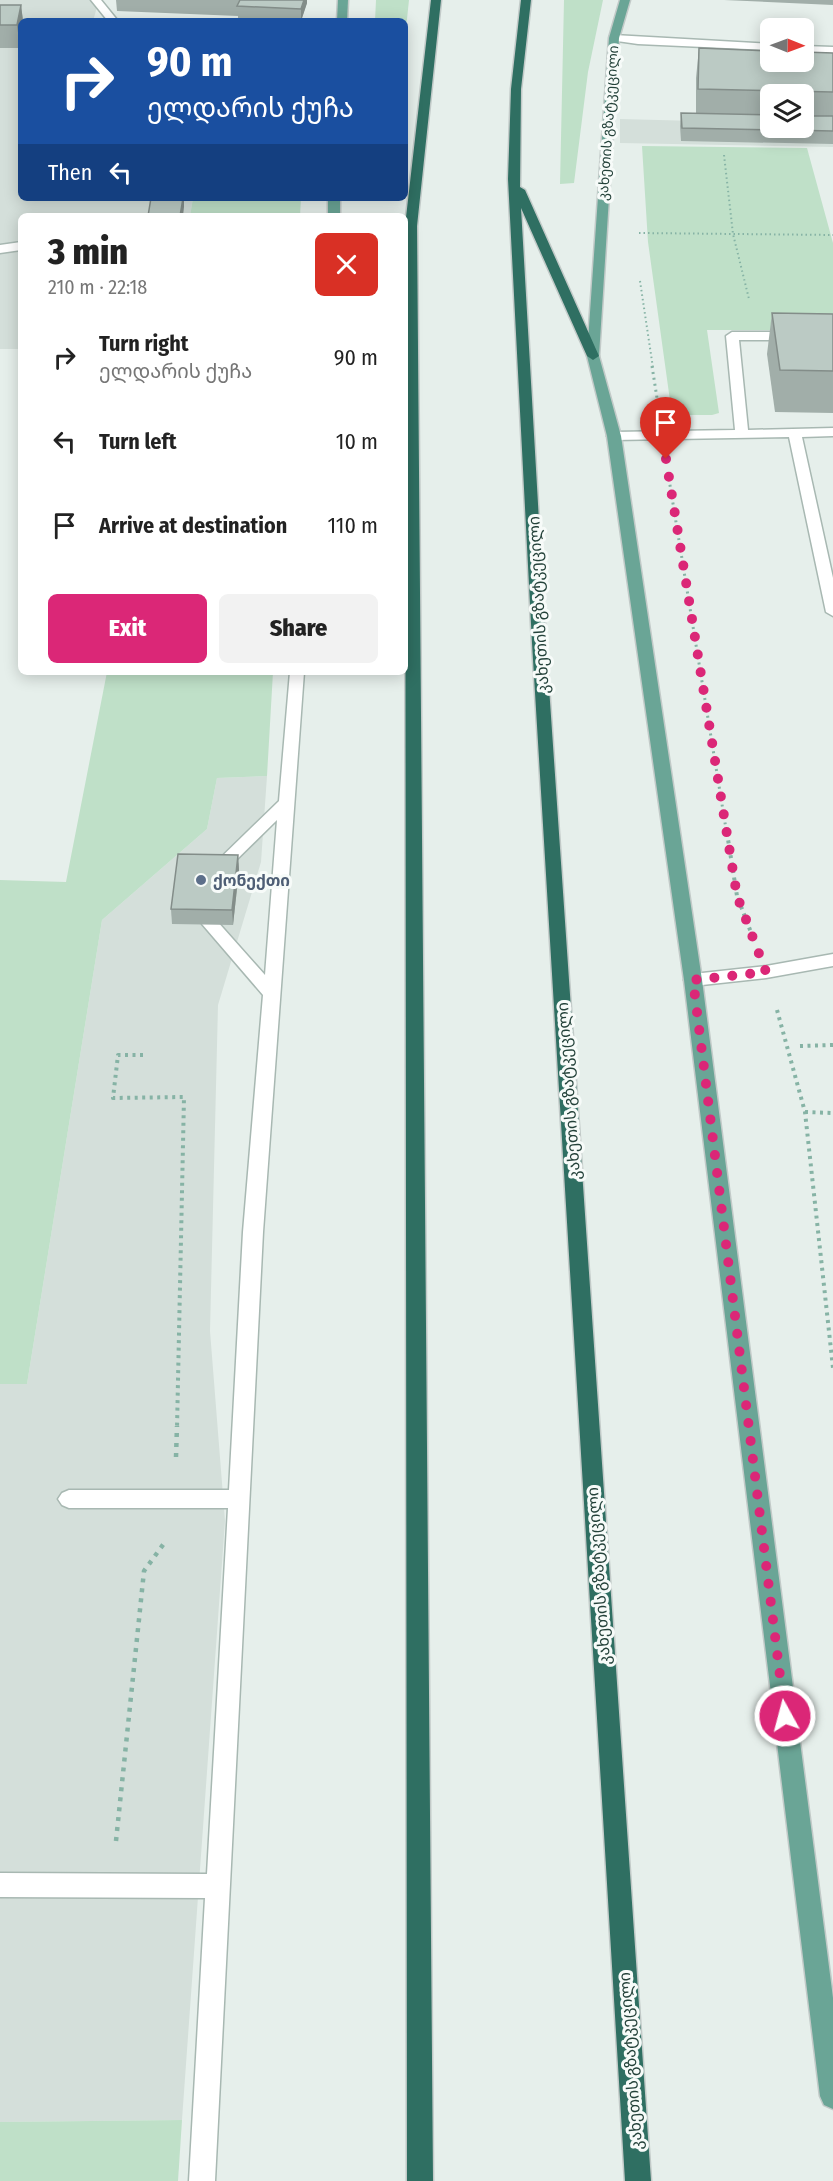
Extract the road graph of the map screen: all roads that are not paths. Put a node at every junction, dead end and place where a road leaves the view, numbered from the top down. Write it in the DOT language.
graph roads {
  1 [pos="96,0"];
  2 [pos="344,0"];
  3 [pos="436,0"];
  4 [pos="526,0"];
  5 [pos="625,0"];
  6 [pos="110,18"];
  7 [pos="342,18"];
  8 [pos="614,38"];
  9 [pos="760,47"];
  10 [pos="814,49"];
  11 [pos="833,50"];
  12 [pos="514,179"];
  13 [pos="411,226"];
  14 [pos="408,238"];
  15 [pos="18,246"];
  16 [pos="0,249"];
  17 [pos="833,336"];
  18 [pos="593,356"];
  19 [pos="833,432"];
  20 [pos="795,433"];
  21 [pos="742,434"];
  22 [pos="614,436"];
  23 [pos="408,522"];
  24 [pos="413,537"];
  25 [pos="833,612"];
  26 [pos="297,675"];
  27 [pos="287,802"];
  28 [pos="217,869"];
  29 [pos="210,924"];
  30 [pos="833,960"];
  31 [pos="693,980"];
  32 [pos="272,994"];
  33 [pos="69,1499"];
  34 [pos="239,1499"];
  35 [pos="0,1886"];
  36 [pos="218,1886"];
  37 [pos="833,2096"];
  38 [pos="202,2181"];
  39 [pos="420,2181"];
  40 [pos="638,2181"];
  1 -- 6 [label="street"];
  2 -- 7 [label="main road"];
  3 -- 13 [label="highway"];
  4 -- 12 [label="highway, კახეთის გზატკეცილი"];
  5 -- 8 [label="main road, კახეთის გზატკეცილი"];
  8 -- 9 [label="street"];
  8 -- 18 [label="main road, კახეთის გზატკეცილი"];
  10 -- 11 [label="street"];
  12 -- 18 [label="highway"];
  12 -- 40 [label="highway, კახეთის გზატკეცილი"];
  13 -- 14 [label="highway"];
  13 -- 24 [label="highway"];
  15 -- 16 [label="street"];
  17 -- 21 [label="street"];
  18 -- 22 [label="main road, კახეთის გზატკეცილი"];
  19 -- 20 [label="street"];
  20 -- 21 [label="street"];
  20 -- 25 [label="street"];
  21 -- 22 [label="street"];
  22 -- 31 [label="main road, კახეთის გზატკეცილი"];
  23 -- 24 [label="highway"];
  24 -- 39 [label="highway"];
  26 -- 27 [label="street"];
  27 -- 28 [label="street"];
  27 -- 32 [label="street"];
  29 -- 32 [label="street"];
  30 -- 31 [label="street"];
  31 -- 37 [label="main road, კახეთის გზატკეცილი"];
  32 -- 34 [label="street"];
  33 -- 34 [label="street"];
  34 -- 36 [label="street"];
  35 -- 36 [label="street"];
  36 -- 38 [label="street"];
}
